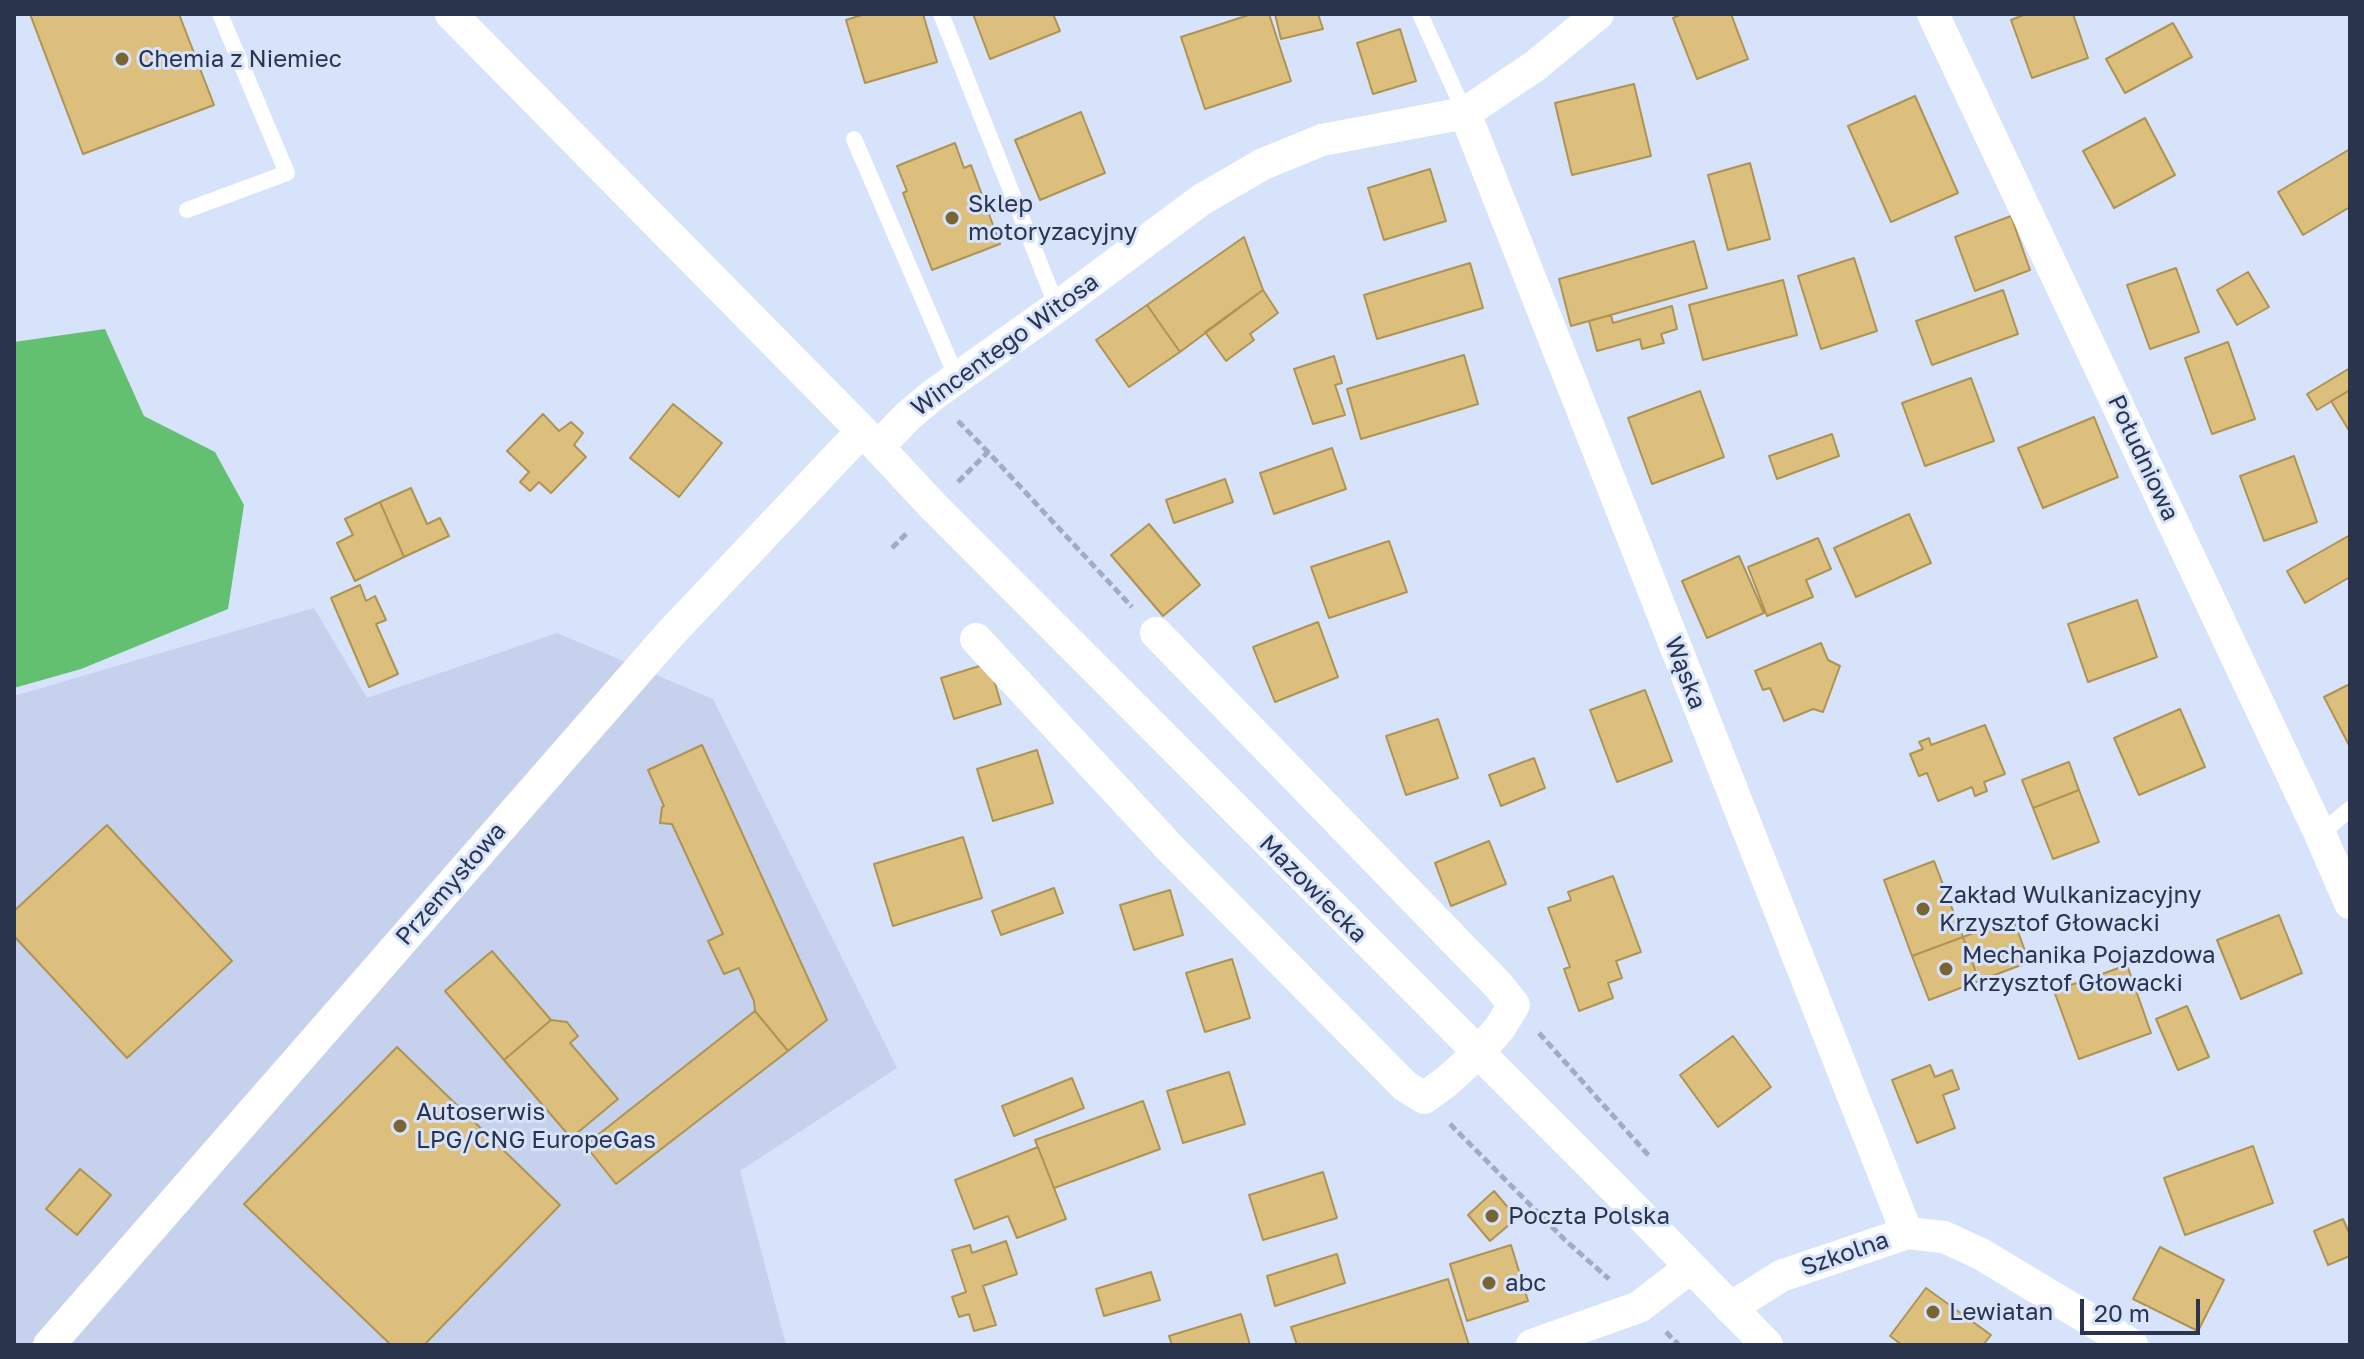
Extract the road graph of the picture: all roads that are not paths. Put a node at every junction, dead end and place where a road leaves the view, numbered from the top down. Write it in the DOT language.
graph roads {
  1 [pos="220,14"];
  2 [pos="451,14"];
  3 [pos="941,14"];
  4 [pos="1420,14"];
  5 [pos="1598,14"];
  6 [pos="1933,14"];
  7 [pos="1465,113"];
  8 [pos="854,139"];
  9 [pos="187,210"];
  10 [pos="1057,307"];
  11 [pos="957,378"];
  12 [pos="870,439"];
  13 [pos="1156,633"];
  14 [pos="976,639"];
  15 [pos="2350,809"];
  16 [pos="2320,834"];
  17 [pos="2350,903"];
  18 [pos="1477,1054"];
  19 [pos="1907,1233"];
  20 [pos="1691,1267"];
  21 [pos="1730,1308"];
  22 [pos="49,1345"];
  23 [pos="1532,1345"];
  24 [pos="1767,1345"];
  25 [pos="2132,1345"];
  1 -- 9 [label="lane"];
  2 -- 12 [label="street, Mazowiecka"];
  3 -- 10 [label="lane"];
  4 -- 7 [label="lane"];
  5 -- 7 [label="street, Wincentego Witosa"];
  6 -- 16 [label="street, Południowa"];
  7 -- 10 [label="street, Wincentego Witosa"];
  7 -- 19 [label="street, Wąska"];
  8 -- 11 [label="lane"];
  10 -- 11 [label="street, Wincentego Witosa"];
  11 -- 12 [label="street, Wincentego Witosa"];
  12 -- 18 [label="street, Mazowiecka"];
  12 -- 22 [label="street, Przemysłowa"];
  13 -- 18 [label="street"];
  14 -- 18 [label="street"];
  15 -- 16 [label="lane"];
  16 -- 17 [label="street, Południowa"];
  18 -- 20 [label="street, Mazowiecka"];
  19 -- 21 [label="street, Szkolna"];
  19 -- 25 [label="street, Szkolna"];
  20 -- 21 [label="street, Mazowiecka"];
  20 -- 23 [label="street"];
  21 -- 24 [label="street, Mazowiecka"];
}
